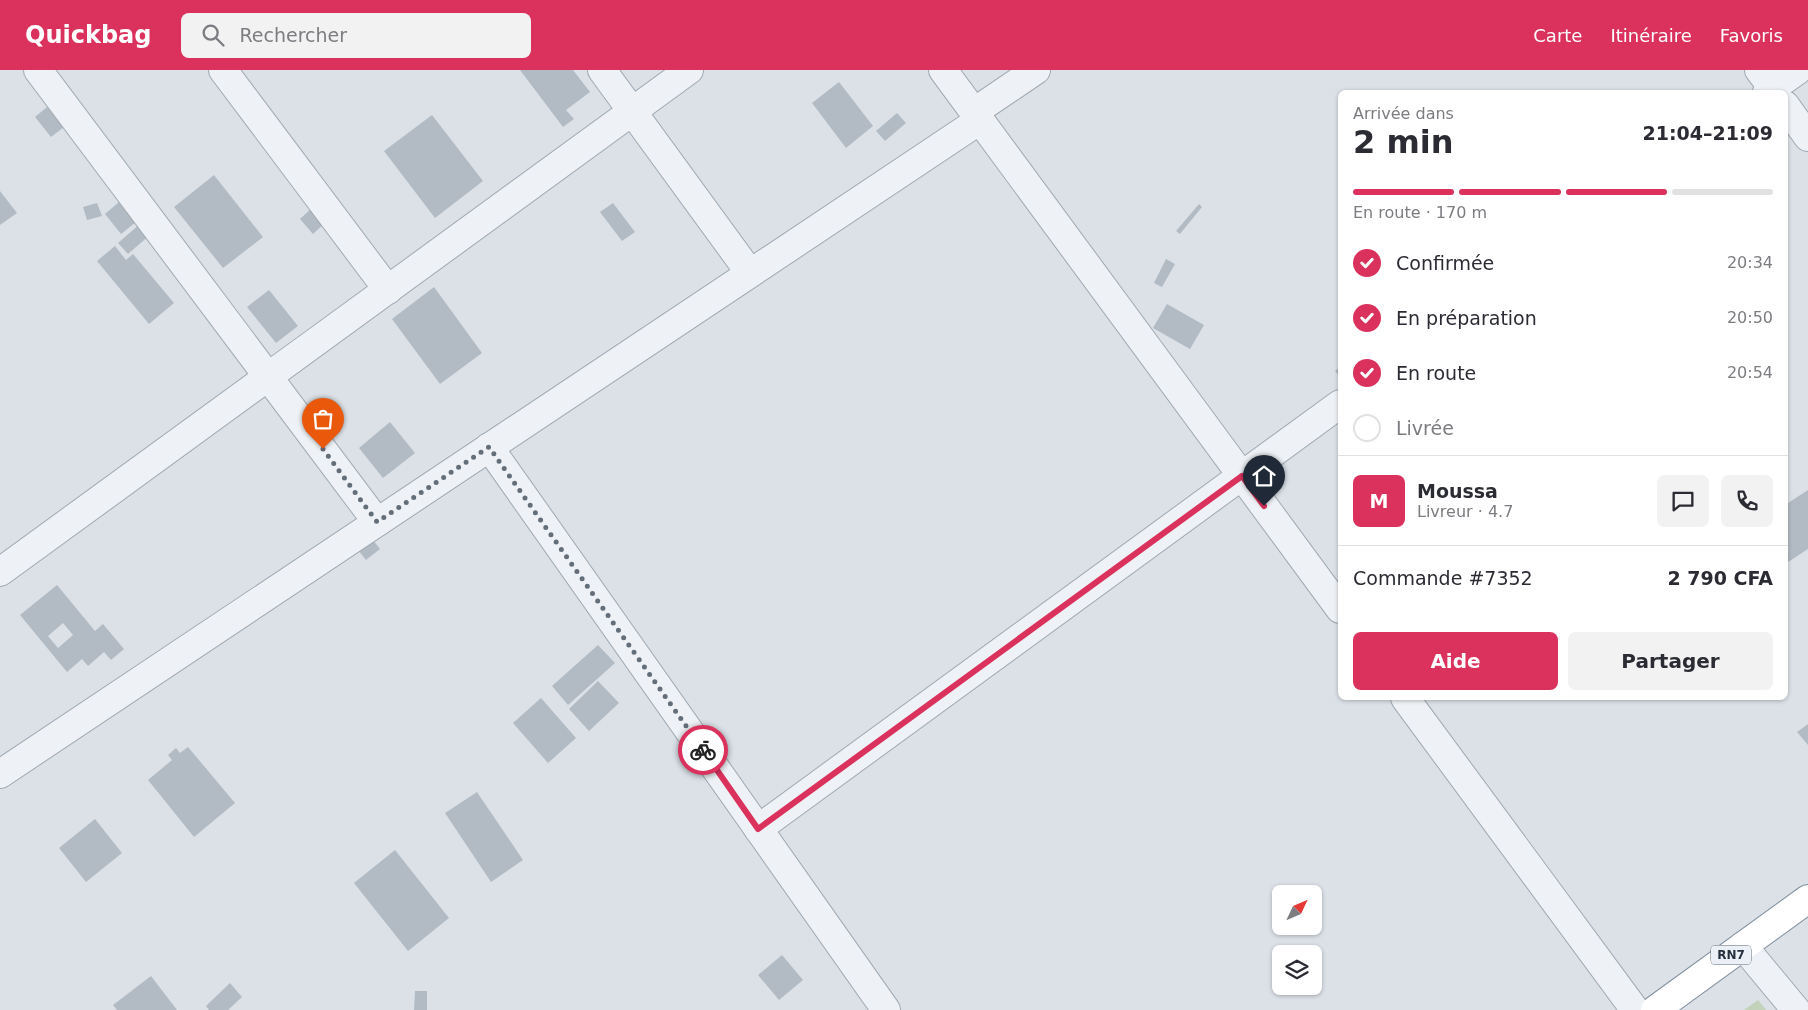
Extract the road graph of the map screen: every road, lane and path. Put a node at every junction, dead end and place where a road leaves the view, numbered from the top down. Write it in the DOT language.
graph roads {
  1 [pos="38,70"];
  2 [pos="223,70"];
  3 [pos="602,70"];
  4 [pos="689,70"];
  5 [pos="943,70"];
  6 [pos="1036,70"];
  7 [pos="1798,70"];
  8 [pos="1772,90"];
  9 [pos="632,111"];
  10 [pos="1788,111"];
  11 [pos="977,116"];
  12 [pos="1808,137"];
  13 [pos="750,273"];
  14 [pos="388,290"];
  15 [pos="268,377"];
  16 [pos="1338,405"];
  17 [pos="489,447"];
  18 [pos="1242,476"];
  19 [pos="377,522"];
  20 [pos="0,572"];
  21 [pos="1338,606"];
  22 [pos="1406,700"];
  23 [pos="0,774"];
  24 [pos="758,829"];
  25 [pos="1808,899"];
  26 [pos="1743,946"];
  27 [pos="886,1010"];
  28 [pos="1635,1010"];
  29 [pos="1655,1010"];
  30 [pos="1796,1010"];
  1 -- 15 [label="street"];
  2 -- 14 [label="street"];
  3 -- 9 [label="street"];
  4 -- 9 [label="street"];
  5 -- 11 [label="street"];
  6 -- 11 [label="street"];
  7 -- 8 [label="street"];
  9 -- 13 [label="street"];
  9 -- 14 [label="street"];
  10 -- 12 [label="street"];
  11 -- 13 [label="street"];
  11 -- 18 [label="street"];
  13 -- 17 [label="street"];
  14 -- 15 [label="street"];
  15 -- 19 [label="street"];
  15 -- 20 [label="street"];
  16 -- 18 [label="street"];
  17 -- 19 [label="street"];
  17 -- 24 [label="street"];
  18 -- 21 [label="street"];
  18 -- 24 [label="street"];
  19 -- 23 [label="street"];
  22 -- 28 [label="street"];
  24 -- 27 [label="street"];
  25 -- 26 [label="highway, RN7"];
  26 -- 29 [label="highway, RN7"];
  26 -- 30 [label="street"];
}
